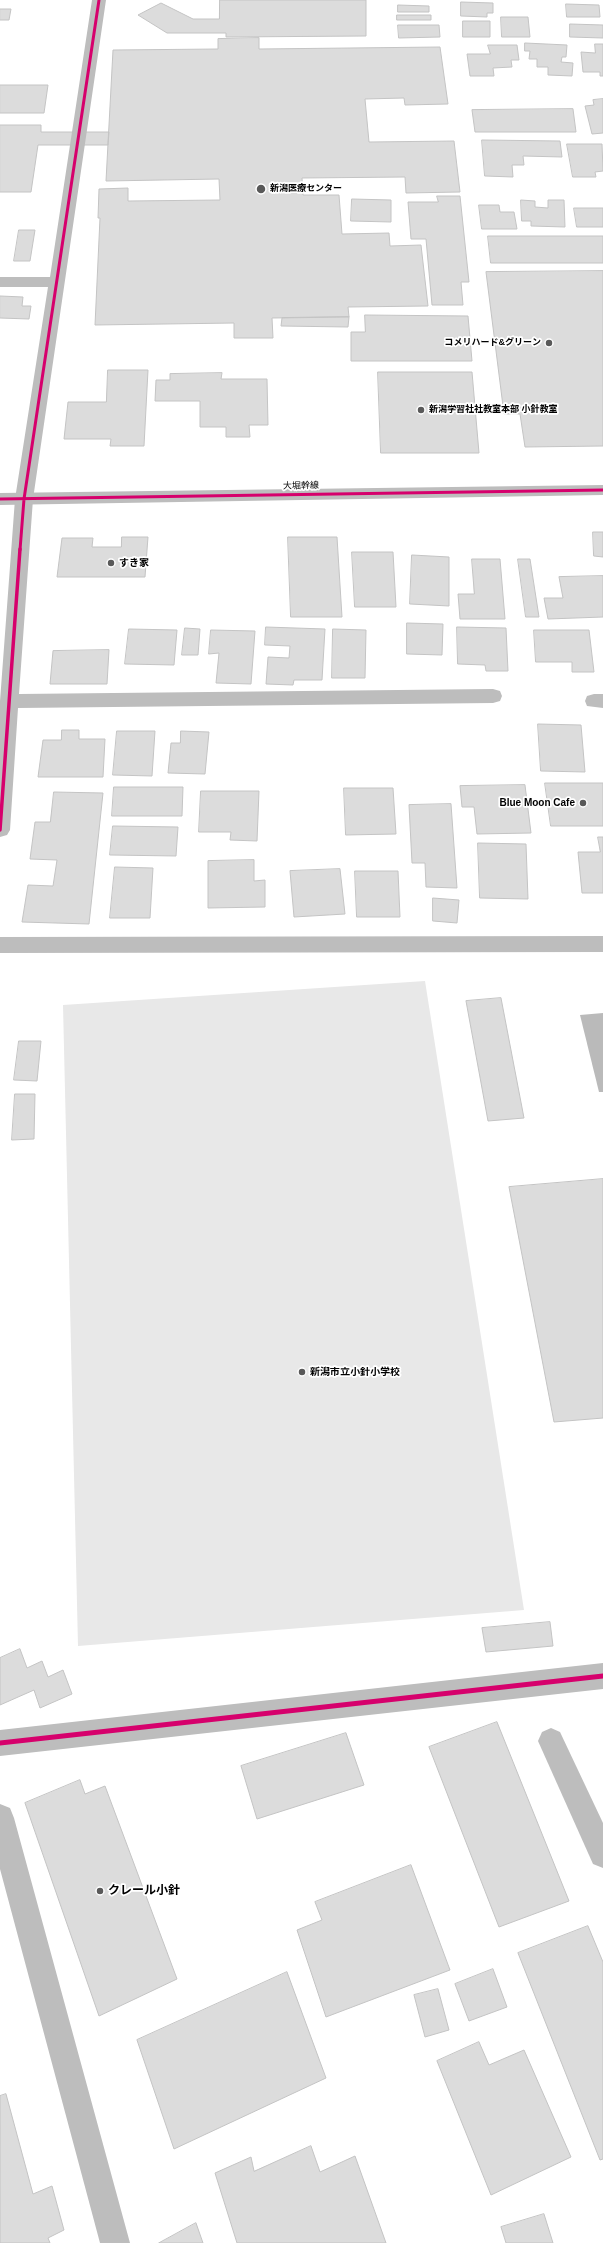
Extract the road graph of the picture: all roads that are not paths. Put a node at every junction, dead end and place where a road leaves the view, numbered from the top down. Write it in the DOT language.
graph roads {
  1 [pos="99,0"];
  2 [pos="0,282"];
  3 [pos="57,282"];
  4 [pos="603,490"];
  5 [pos="0,499"];
  6 [pos="24,499"];
  7 [pos="7,694"];
  8 [pos="494,696"];
  9 [pos="0,830"];
  10 [pos="603,944"];
  11 [pos="0,945"];
  12 [pos="603,1676"];
  13 [pos="551,1742"];
  14 [pos="0,1743"];
  15 [pos="0,1818"];
  16 [pos="603,1854"];
  17 [pos="115,2243"];
  1 -- 3 [label="street"];
  2 -- 3 [label="street"];
  3 -- 6 [label="street"];
  4 -- 6 [label="street, 大堀幹線"];
  5 -- 6 [label="street, 大堀幹線"];
  6 -- 7 [label="street"];
  7 -- 8 [label="street"];
  7 -- 9 [label="street"];
  10 -- 11 [label="street"];
  12 -- 14 [label="street"];
  13 -- 16 [label="street"];
  15 -- 17 [label="street"];
}
